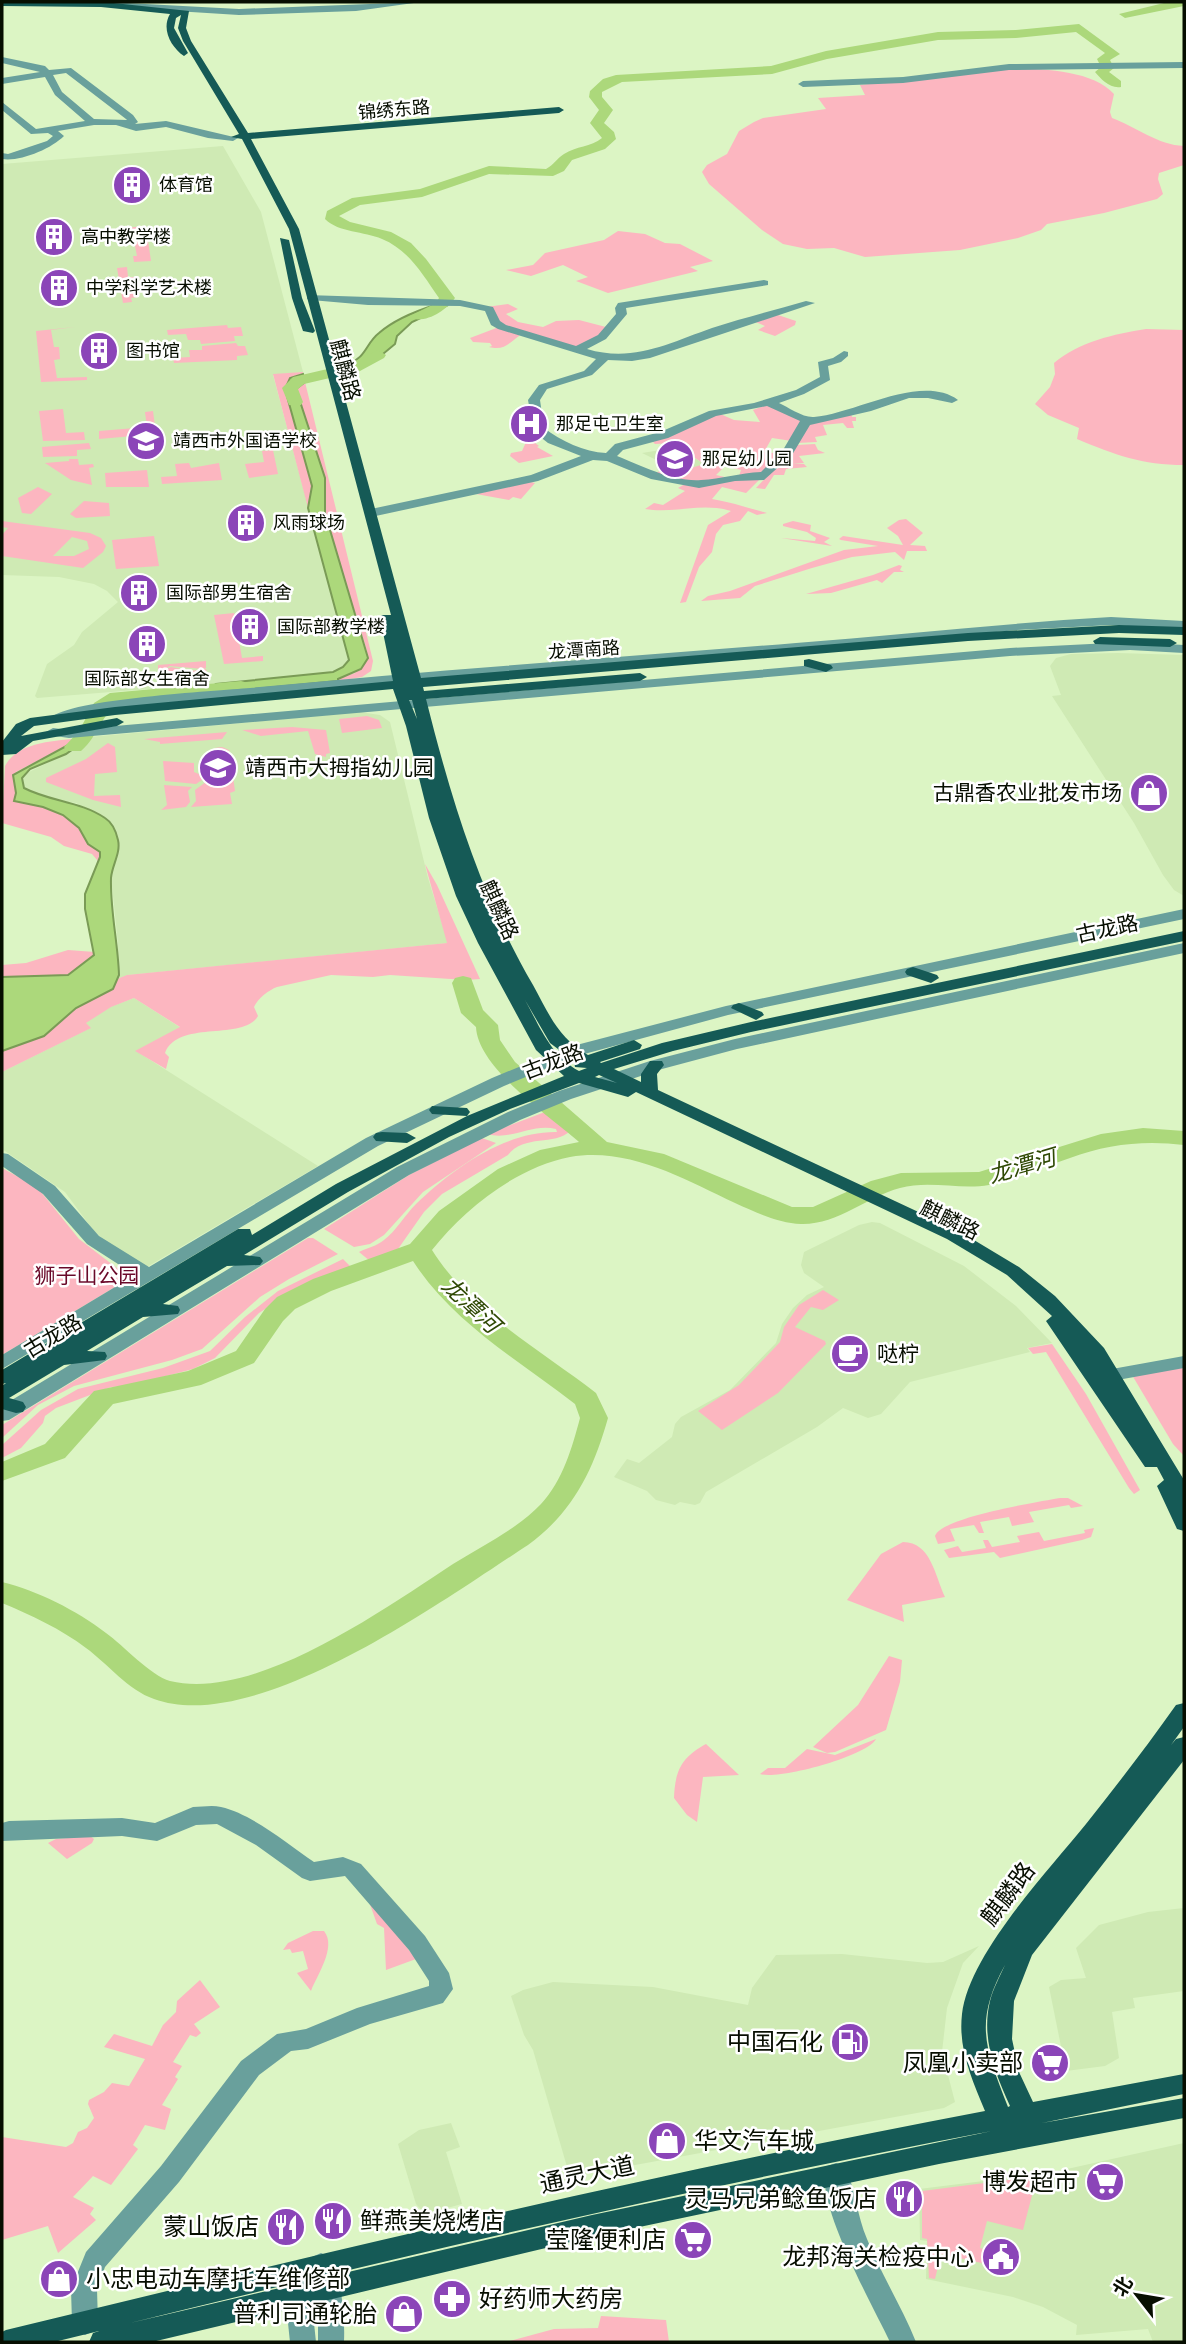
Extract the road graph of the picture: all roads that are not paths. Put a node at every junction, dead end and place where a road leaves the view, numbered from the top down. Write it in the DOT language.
graph roads {
  1 [pos="417,2"];
  2 [pos="2,3"];
  3 [pos="111,4"];
  4 [pos="178,14"];
  5 [pos="2,60"];
  6 [pos="1184,65"];
  7 [pos="48,73"];
  8 [pos="2,81"];
  9 [pos="803,84"];
  10 [pos="2,106"];
  11 [pos="556,108"];
  12 [pos="94,122"];
  13 [pos="117,122"];
  14 [pos="50,130"];
  15 [pos="238,135"];
  16 [pos="2,156"];
  17 [pos="764,283"];
  18 [pos="311,297"];
  19 [pos="810,303"];
  20 [pos="577,350"];
  21 [pos="844,354"];
  22 [pos="604,356"];
  23 [pos="324,364"];
  24 [pos="329,382"];
  25 [pos="953,400"];
  26 [pos="768,402"];
  27 [pos="806,422"];
  28 [pos="590,456"];
  29 [pos="609,457"];
  30 [pos="371,513"];
  31 [pos="1184,625"];
  32 [pos="1184,631"];
  33 [pos="874,638"];
  34 [pos="899,643"];
  35 [pos="1184,643"];
  36 [pos="1184,649"];
  37 [pos="809,663"];
  38 [pos="825,668"];
  39 [pos="410,690"];
  40 [pos="114,717"];
  41 [pos="66,724"];
  42 [pos="2,751"];
  43 [pos="2,759"];
  44 [pos="1184,914"];
  45 [pos="1184,925"];
  46 [pos="1184,936"];
  47 [pos="1184,948"];
  48 [pos="1086,957"];
  49 [pos="1112,963"];
  50 [pos="913,972"];
  51 [pos="927,984"];
  52 [pos="951,997"];
  53 [pos="841,1007"];
  54 [pos="739,1008"];
  55 [pos="868,1015"];
  56 [pos="754,1021"];
  57 [pos="781,1034"];
  58 [pos="558,1065"];
  59 [pos="656,1065"];
  60 [pos="588,1066"];
  61 [pos="578,1077"];
  62 [pos="617,1077"];
  63 [pos="523,1088"];
  64 [pos="559,1090"];
  65 [pos="650,1093"];
  66 [pos="438,1110"];
  67 [pos="461,1112"];
  68 [pos="443,1133"];
  69 [pos="474,1135"];
  70 [pos="382,1137"];
  71 [pos="407,1138"];
  72 [pos="2,1158"];
  73 [pos="374,1170"];
  74 [pos="396,1175"];
  75 [pos="823,1180"];
  76 [pos="890,1211"];
  77 [pos="224,1260"];
  78 [pos="254,1261"];
  79 [pos="148,1274"];
  80 [pos="172,1310"];
  81 [pos="138,1311"];
  82 [pos="39,1340"];
  83 [pos="67,1340"];
  84 [pos="98,1356"];
  85 [pos="59,1360"];
  86 [pos="1184,1362"];
  87 [pos="2,1363"];
  88 [pos="1112,1375"];
  89 [pos="2,1378"];
  90 [pos="5,1405"];
  91 [pos="1184,1496"];
  92 [pos="1184,1524"];
  93 [pos="1184,1711"];
  94 [pos="1184,1745"];
  95 [pos="2,1832"];
  96 [pos="1184,2084"];
  97 [pos="1184,2108"];
  98 [pos="1030,2125"];
  99 [pos="1004,2129"];
  100 [pos="836,2174"];
  101 [pos="324,2277"];
  102 [pos="297,2283"];
  103 [pos="93,2333"];
  104 [pos="6,2342"];
  105 [pos="303,2342"];
  106 [pos="331,2342"];
  107 [pos="902,2342"];
  1 -- 3 [label="street"];
  2 -- 3 [label="main road"];
  2 -- 4 [label="main road"];
  3 -- 4 [label="main road"];
  4 -- 15 [label="main road, 麒麟路"];
  4 -- 15 [label="main road, 麒麟路"];
  5 -- 7 [label="street"];
  6 -- 9 [label="street"];
  7 -- 8 [label="street"];
  7 -- 12 [label="street"];
  7 -- 13 [label="street"];
  10 -- 14 [label="street"];
  11 -- 15 [label="main road, 锦绣东路"];
  12 -- 13 [label="street"];
  12 -- 14 [label="street"];
  13 -- 15 [label="street"];
  14 -- 16 [label="street"];
  15 -- 18 [label="main road, 麒麟路"];
  15 -- 23 [label="main road, 麒麟路"];
  17 -- 20 [label="street"];
  18 -- 20 [label="street"];
  18 -- 23 [label="main road, 麒麟路"];
  19 -- 22 [label="street"];
  20 -- 22 [label="street"];
  21 -- 26 [label="street"];
  22 -- 28 [label="street"];
  23 -- 24 [label="main road, 麒麟路"];
  24 -- 30 [label="main road, 麒麟路"];
  24 -- 39 [label="main road, 麒麟路"];
  25 -- 27 [label="street"];
  26 -- 27 [label="street"];
  26 -- 29 [label="street"];
  27 -- 29 [label="street"];
  28 -- 29 [label="street"];
  28 -- 30 [label="street"];
  30 -- 39 [label="main road, 麒麟路"];
  31 -- 33 [label="street"];
  32 -- 34 [label="main road, 龙潭南路"];
  33 -- 34 [label="main road"];
  33 -- 39 [label="street"];
  34 -- 39 [label="main road, 龙潭南路"];
  35 -- 37 [label="main road, 龙潭南路"];
  36 -- 38 [label="street"];
  37 -- 38 [label="main road"];
  37 -- 39 [label="main road, 龙潭南路"];
  38 -- 39 [label="street"];
  39 -- 40 [label="street"];
  39 -- 40 [label="main road, 龙潭南路"];
  39 -- 58 [label="main road, 麒麟路"];
  39 -- 60 [label="main road, 麒麟路"];
  40 -- 41 [label="street"];
  40 -- 41 [label="street"];
  41 -- 42 [label="main road"];
  41 -- 43 [label="main road"];
  44 -- 50 [label="street"];
  45 -- 51 [label="main road, 古龙路"];
  46 -- 48 [label="main road, 古龙路"];
  47 -- 49 [label="street"];
  48 -- 49 [label="main road"];
  48 -- 51 [label="main road, 古龙路"];
  49 -- 52 [label="street"];
  50 -- 51 [label="main road"];
  50 -- 54 [label="street"];
  51 -- 52 [label="main road"];
  51 -- 53 [label="main road, 古龙路"];
  51 -- 56 [label="main road, 古龙路"];
  52 -- 55 [label="street"];
  53 -- 55 [label="main road"];
  53 -- 56 [label="main road, 古龙路"];
  54 -- 56 [label="main road"];
  54 -- 60 [label="street"];
  55 -- 57 [label="street"];
  56 -- 57 [label="main road"];
  56 -- 60 [label="main road, 古龙路"];
  57 -- 59 [label="street"];
  58 -- 60 [label="main road, 古龙路"];
  58 -- 61 [label="main road, 麒麟路"];
  58 -- 63 [label="main road, 古龙路"];
  59 -- 62 [label="street"];
  59 -- 65 [label="main road"];
  60 -- 61 [label="main road, 古龙路"];
  60 -- 62 [label="street"];
  60 -- 64 [label="street"];
  60 -- 75 [label="main road, 麒麟路"];
  61 -- 64 [label="main road, 古龙路"];
  62 -- 65 [label="main road, 麒麟路"];
  63 -- 64 [label="street"];
  63 -- 66 [label="street"];
  63 -- 67 [label="main road, 古龙路"];
  63 -- 68 [label="main road, 古龙路"];
  63 -- 69 [label="street"];
  65 -- 75 [label="main road, 麒麟路"];
  66 -- 67 [label="main road"];
  66 -- 70 [label="street"];
  67 -- 71 [label="main road, 古龙路"];
  68 -- 69 [label="main road"];
  68 -- 73 [label="main road, 古龙路"];
  69 -- 74 [label="street"];
  70 -- 71 [label="main road"];
  70 -- 79 [label="street"];
  71 -- 83 [label="main road, 古龙路"];
  72 -- 79 [label="street"];
  73 -- 74 [label="main road"];
  73 -- 77 [label="main road, 古龙路"];
  74 -- 78 [label="street"];
  75 -- 76 [label="main road, 麒麟路"];
  76 -- 88 [label="main road, 麒麟路"];
  76 -- 92 [label="main road, 麒麟路"];
  77 -- 78 [label="main road"];
  77 -- 81 [label="main road, 古龙路"];
  78 -- 80 [label="street"];
  79 -- 82 [label="street"];
  80 -- 81 [label="main road"];
  80 -- 84 [label="street"];
  81 -- 85 [label="main road, 古龙路"];
  82 -- 83 [label="main road"];
  82 -- 87 [label="street"];
  83 -- 89 [label="main road, 古龙路"];
  84 -- 85 [label="main road"];
  84 -- 90 [label="street"];
  85 -- 90 [label="main road, 古龙路"];
  86 -- 88 [label="street"];
  88 -- 91 [label="main road, 麒麟路"];
  93 -- 99 [label="main road, 麒麟路"];
  94 -- 98 [label="main road, 麒麟路"];
  95 -- 103 [label="street"];
  96 -- 98 [label="main road, 通灵大道"];
  97 -- 98 [label="main road, 通灵大道"];
  98 -- 99 [label="main road, 通灵大道"];
  99 -- 100 [label="main road, 通灵大道"];
  99 -- 101 [label="main road, 通灵大道"];
  100 -- 101 [label="main road, 通灵大道"];
  100 -- 107 [label="street"];
  101 -- 102 [label="main road, 通灵大道"];
  101 -- 106 [label="street"];
  102 -- 103 [label="main road, 通灵大道"];
  102 -- 105 [label="street"];
  103 -- 104 [label="main road, 通灵大道"];
}
